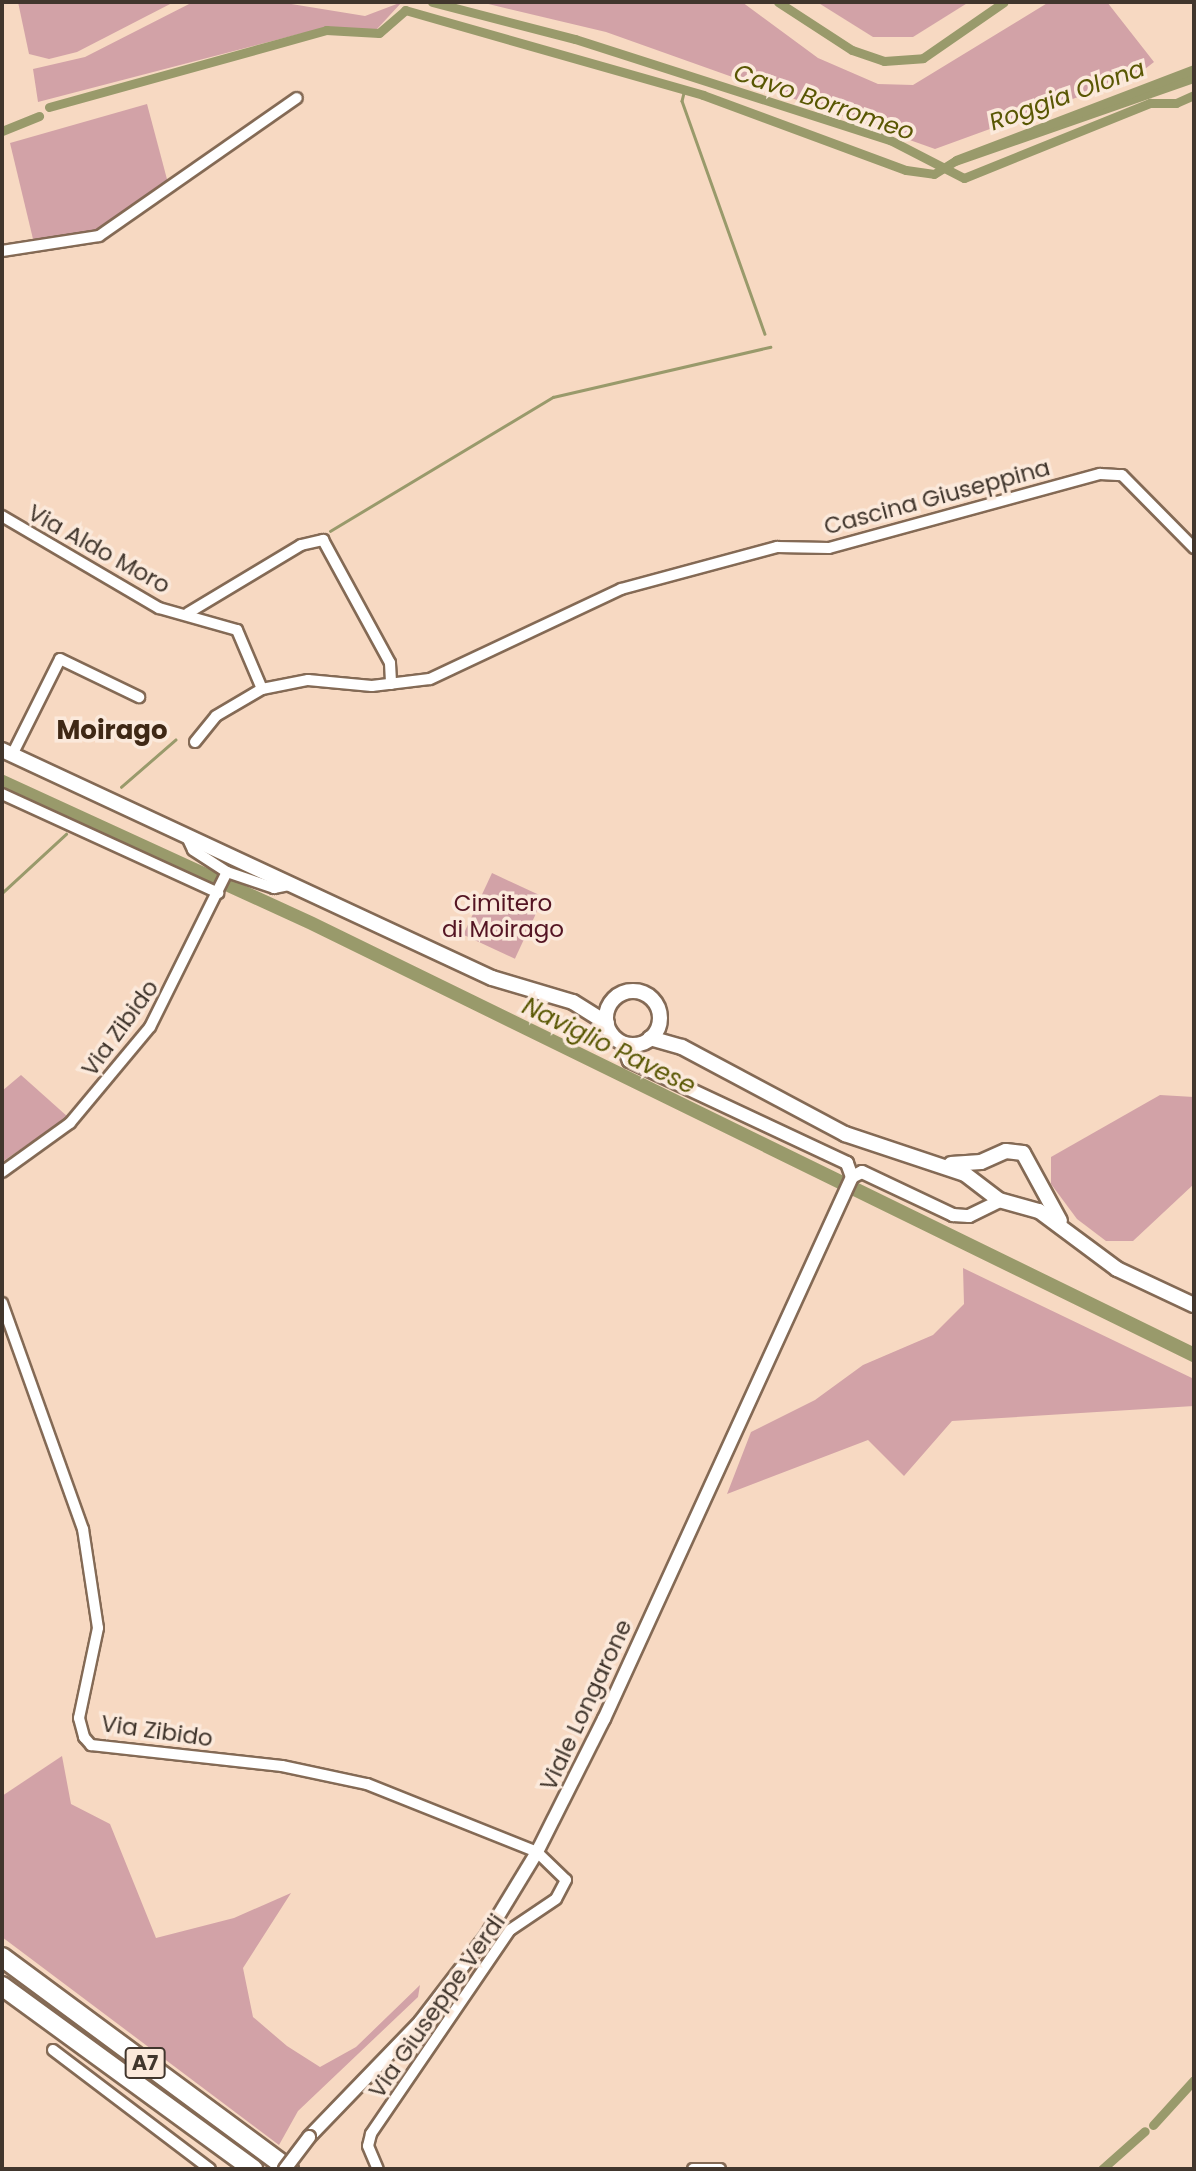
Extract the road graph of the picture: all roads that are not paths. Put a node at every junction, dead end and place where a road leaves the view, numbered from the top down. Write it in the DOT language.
graph roads {
  1 [pos="297,98"];
  2 [pos="2,251"];
  3 [pos="2,516"];
  4 [pos="1194,548"];
  5 [pos="188,613"];
  6 [pos="391,684"];
  7 [pos="262,689"];
  8 [pos="139,696"];
  9 [pos="195,742"];
  10 [pos="7,752"];
  11 [pos="2,794"];
  12 [pos="187,837"];
  13 [pos="227,872"];
  14 [pos="289,885"];
  15 [pos="218,893"];
  16 [pos="613,1000"];
  17 [pos="573,1002"];
  18 [pos="660,1019"];
  19 [pos="607,1023"];
  20 [pos="650,1038"];
  21 [pos="621,1042"];
  22 [pos="702,1057"];
  23 [pos="996,1155"];
  24 [pos="931,1162"];
  25 [pos="1036,1170"];
  26 [pos="2,1172"];
  27 [pos="852,1177"];
  28 [pos="987,1188"];
  29 [pos="1007,1202"];
  30 [pos="1069,1233"];
  31 [pos="2,1303"];
  32 [pos="1194,1305"];
  33 [pos="537,1852"];
  34 [pos="2,1957"];
  35 [pos="2,1986"];
  36 [pos="53,2050"];
  37 [pos="210,2169"];
  38 [pos="253,2169"];
  39 [pos="287,2169"];
  40 [pos="378,2169"];
  41 [pos="694,2169"];
  42 [pos="720,2169"];
  1 -- 2 [label="street"];
  3 -- 5 [label="street, Via Aldo Moro"];
  4 -- 6 [label="street, Cascina Giuseppina"];
  5 -- 6 [label="street"];
  5 -- 7 [label="street, Via Aldo Moro"];
  6 -- 7 [label="street, Cascina Giuseppina"];
  7 -- 9 [label="street"];
  8 -- 10 [label="street"];
  10 -- 12 [label="main road"];
  11 -- 15 [label="street"];
  12 -- 13 [label="street"];
  12 -- 14 [label="main road"];
  13 -- 14 [label="street"];
  13 -- 15 [label="street, Via Zibido"];
  14 -- 17 [label="main road"];
  15 -- 26 [label="street, Via Zibido"];
  16 -- 17 [label="main road"];
  16 -- 18 [label="main road"];
  16 -- 19 [label="main road"];
  17 -- 19 [label="main road"];
  18 -- 20 [label="main road"];
  18 -- 22 [label="main road"];
  19 -- 21 [label="main road"];
  20 -- 21 [label="main road"];
  20 -- 22 [label="main road"];
  21 -- 27 [label="main road"];
  22 -- 24 [label="main road"];
  23 -- 24 [label="main road"];
  23 -- 25 [label="main road"];
  23 -- 28 [label="main road"];
  24 -- 28 [label="main road"];
  25 -- 29 [label="main road"];
  25 -- 30 [label="main road"];
  27 -- 29 [label="main road"];
  27 -- 33 [label="main road, Viale Longarone"];
  28 -- 29 [label="main road"];
  29 -- 30 [label="main road"];
  30 -- 32 [label="main road"];
  31 -- 33 [label="street, Via Zibido"];
  33 -- 39 [label="main road, Viale Longarone, bridge"];
  33 -- 40 [label="street, Via Giuseppe Verdi"];
  34 -- 39 [label="highway, A7"];
  35 -- 38 [label="highway, A7"];
  36 -- 37 [label="street"];
  41 -- 42 [label="street"];
}
